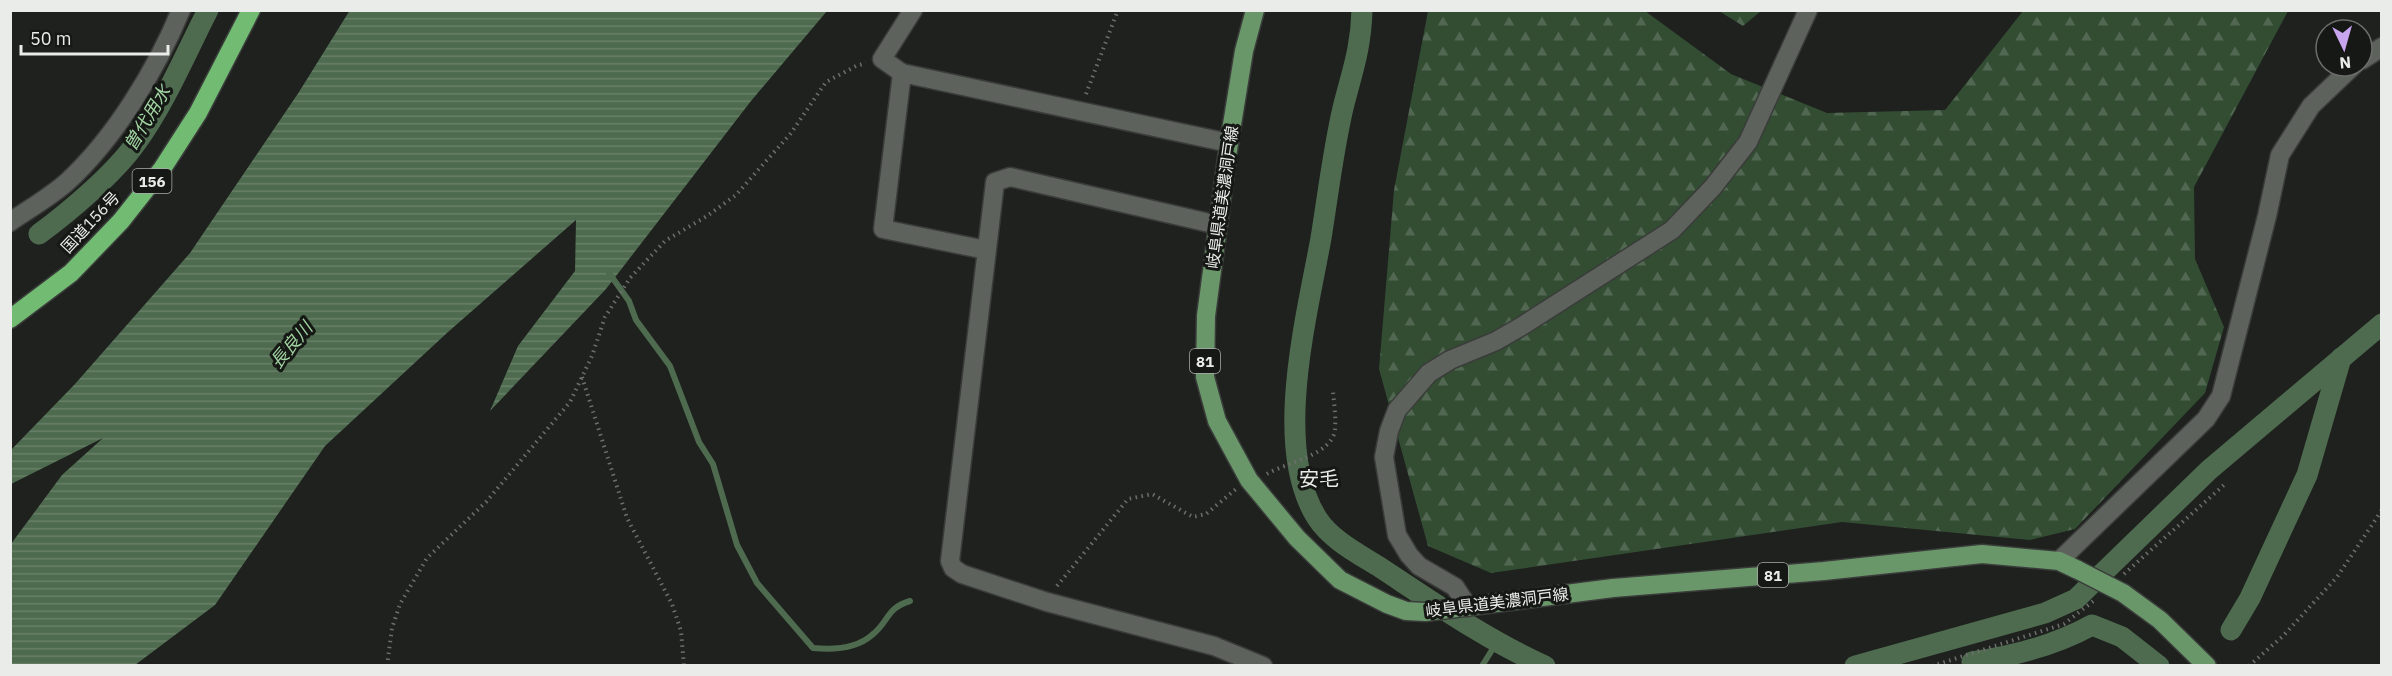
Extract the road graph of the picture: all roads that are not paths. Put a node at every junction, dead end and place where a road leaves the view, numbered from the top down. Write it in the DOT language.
graph roads {
  1 [pos="181,10"];
  2 [pos="251,10"];
  3 [pos="913,10"];
  4 [pos="1255,10"];
  5 [pos="1808,10"];
  6 [pos="902,73"];
  7 [pos="2340,78"];
  8 [pos="1229,143"];
  9 [pos="10,222"];
  10 [pos="1218,225"];
  11 [pos="986,250"];
  12 [pos="10,318"];
  13 [pos="2059,561"];
  14 [pos="1463,608"];
  15 [pos="1263,666"];
  16 [pos="2207,666"];
  1 -- 9 [label="street"];
  2 -- 12 [label="highway, 国道156号 / 156"];
  3 -- 6 [label="street"];
  4 -- 8 [label="main road, 岐阜県道美濃洞戸線 / 81"];
  5 -- 14 [label="street"];
  6 -- 8 [label="street"];
  6 -- 11 [label="street"];
  7 -- 13 [label="street"];
  8 -- 10 [label="main road, 岐阜県道美濃洞戸線 / 81"];
  10 -- 11 [label="street"];
  10 -- 14 [label="main road, 岐阜県道美濃洞戸線 / 81"];
  11 -- 15 [label="street"];
  13 -- 14 [label="main road, 岐阜県道美濃洞戸線 / 81"];
  13 -- 16 [label="main road, 岐阜県道美濃洞戸線 / 81, bridge"];
}
